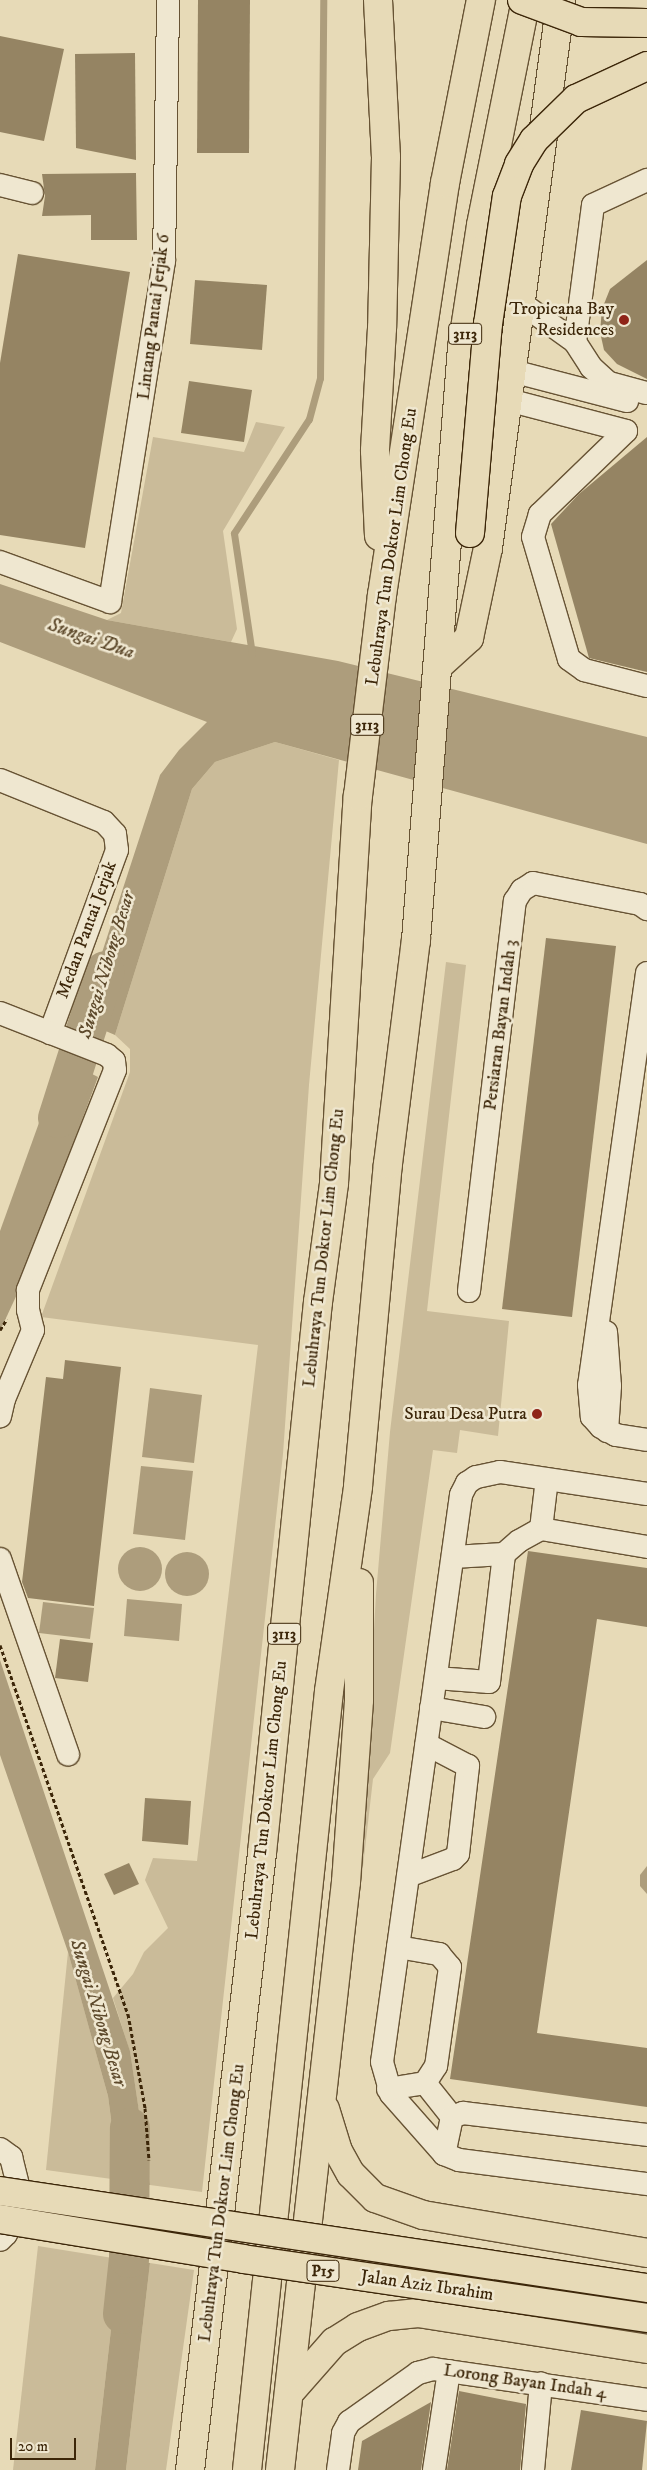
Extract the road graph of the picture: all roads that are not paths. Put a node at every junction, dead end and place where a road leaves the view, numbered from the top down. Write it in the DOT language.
graph roads {
  1 [pos="168,0"];
  2 [pos="378,0"];
  3 [pos="481,0"];
  4 [pos="522,0"];
  5 [pos="526,0"];
  6 [pos="561,0"];
  7 [pos="647,23"];
  8 [pos="647,66"];
  9 [pos="647,180"];
  10 [pos="0,185"];
  11 [pos="32,193"];
  12 [pos="521,303"];
  13 [pos="575,342"];
  14 [pos="512,371"];
  15 [pos="647,393"];
  16 [pos="508,400"];
  17 [pos="647,406"];
  18 [pos="0,562"];
  19 [pos="382,595"];
  20 [pos="438,660"];
  21 [pos="647,686"];
  22 [pos="0,780"];
  23 [pos="647,909"];
  24 [pos="647,972"];
  25 [pos="0,1013"];
  26 [pos="56,1036"];
  27 [pos="469,1291"];
  28 [pos="0,1417"];
  29 [pos="647,1440"];
  30 [pos="548,1479"];
  31 [pos="358,1486"];
  32 [pos="647,1494"];
  33 [pos="541,1529"];
  34 [pos="647,1547"];
  35 [pos="504,1554"];
  36 [pos="453,1557"];
  37 [pos="0,1559"];
  38 [pos="436,1678"];
  39 [pos="432,1708"];
  40 [pos="484,1718"];
  41 [pos="426,1744"];
  42 [pos="68,1754"];
  43 [pos="408,1876"];
  44 [pos="398,1947"];
  45 [pos="425,2083"];
  46 [pos="388,2089"];
  47 [pos="321,2096"];
  48 [pos="452,2116"];
  49 [pos="647,2135"];
  50 [pos="0,2149"];
  51 [pos="444,2154"];
  52 [pos="647,2184"];
  53 [pos="0,2192"];
  54 [pos="0,2219"];
  55 [pos="0,2240"];
  56 [pos="647,2253"];
  57 [pos="647,2288"];
  58 [pos="647,2318"];
  59 [pos="647,2349"];
  60 [pos="449,2371"];
  61 [pos="541,2383"];
  62 [pos="290,2392"];
  63 [pos="647,2400"];
  64 [pos="190,2470"];
  65 [pos="247,2470"];
  66 [pos="280,2470"];
  67 [pos="338,2470"];
  68 [pos="434,2470"];
  69 [pos="533,2470"];
  1 -- 18 [label="street, Lintang Pantai Jerjak 6"];
  2 -- 19 [label="main road"];
  3 -- 19 [label="main road, Lebuhraya Tun Doktor Lim Chong Eu / 3113"];
  4 -- 7 [label="main road, bridge"];
  5 -- 20 [label="main road, 3113"];
  6 -- 12 [label="main road"];
  8 -- 20 [label="main road, bridge"];
  9 -- 13 [label="street"];
  10 -- 11 [label="street"];
  12 -- 13 [label="street"];
  12 -- 14 [label="main road"];
  13 -- 15 [label="street"];
  14 -- 16 [label="main road"];
  14 -- 17 [label="street"];
  16 -- 20 [label="main road"];
  16 -- 21 [label="street"];
  19 -- 64 [label="main road, Lebuhraya Tun Doktor Lim Chong Eu / 3113"];
  20 -- 31 [label="main road, 3113"];
  22 -- 26 [label="street, Medan Pantai Jerjak"];
  23 -- 27 [label="street, Persiaran Bayan Indah 3"];
  24 -- 29 [label="street"];
  25 -- 26 [label="street"];
  26 -- 28 [label="street"];
  30 -- 32 [label="street"];
  30 -- 33 [label="street"];
  30 -- 36 [label="street"];
  31 -- 47 [label="main road"];
  31 -- 65 [label="main road, 3113"];
  33 -- 34 [label="street"];
  33 -- 35 [label="street"];
  35 -- 36 [label="street"];
  35 -- 38 [label="street"];
  36 -- 38 [label="street"];
  37 -- 42 [label="street"];
  38 -- 39 [label="street"];
  39 -- 40 [label="street"];
  39 -- 41 [label="street"];
  41 -- 43 [label="street"];
  41 -- 43 [label="street"];
  43 -- 44 [label="street"];
  44 -- 45 [label="street"];
  44 -- 46 [label="street"];
  45 -- 46 [label="street"];
  45 -- 48 [label="street"];
  46 -- 51 [label="street"];
  47 -- 56 [label="main road"];
  47 -- 62 [label="main road"];
  48 -- 49 [label="street"];
  48 -- 51 [label="street"];
  50 -- 55 [label="street"];
  51 -- 52 [label="street"];
  53 -- 57 [label="main road, Jalan Aziz Ibrahim / P15, bridge"];
  54 -- 58 [label="main road, Jalan Aziz Ibrahim / P15, bridge"];
  59 -- 62 [label="main road"];
  60 -- 61 [label="street, Lorong Bayan Indah 4"];
  60 -- 67 [label="street, Lorong Bayan Indah 4"];
  60 -- 68 [label="street"];
  61 -- 63 [label="street, Lorong Bayan Indah 4"];
  61 -- 69 [label="street"];
  62 -- 66 [label="main road"];
}
